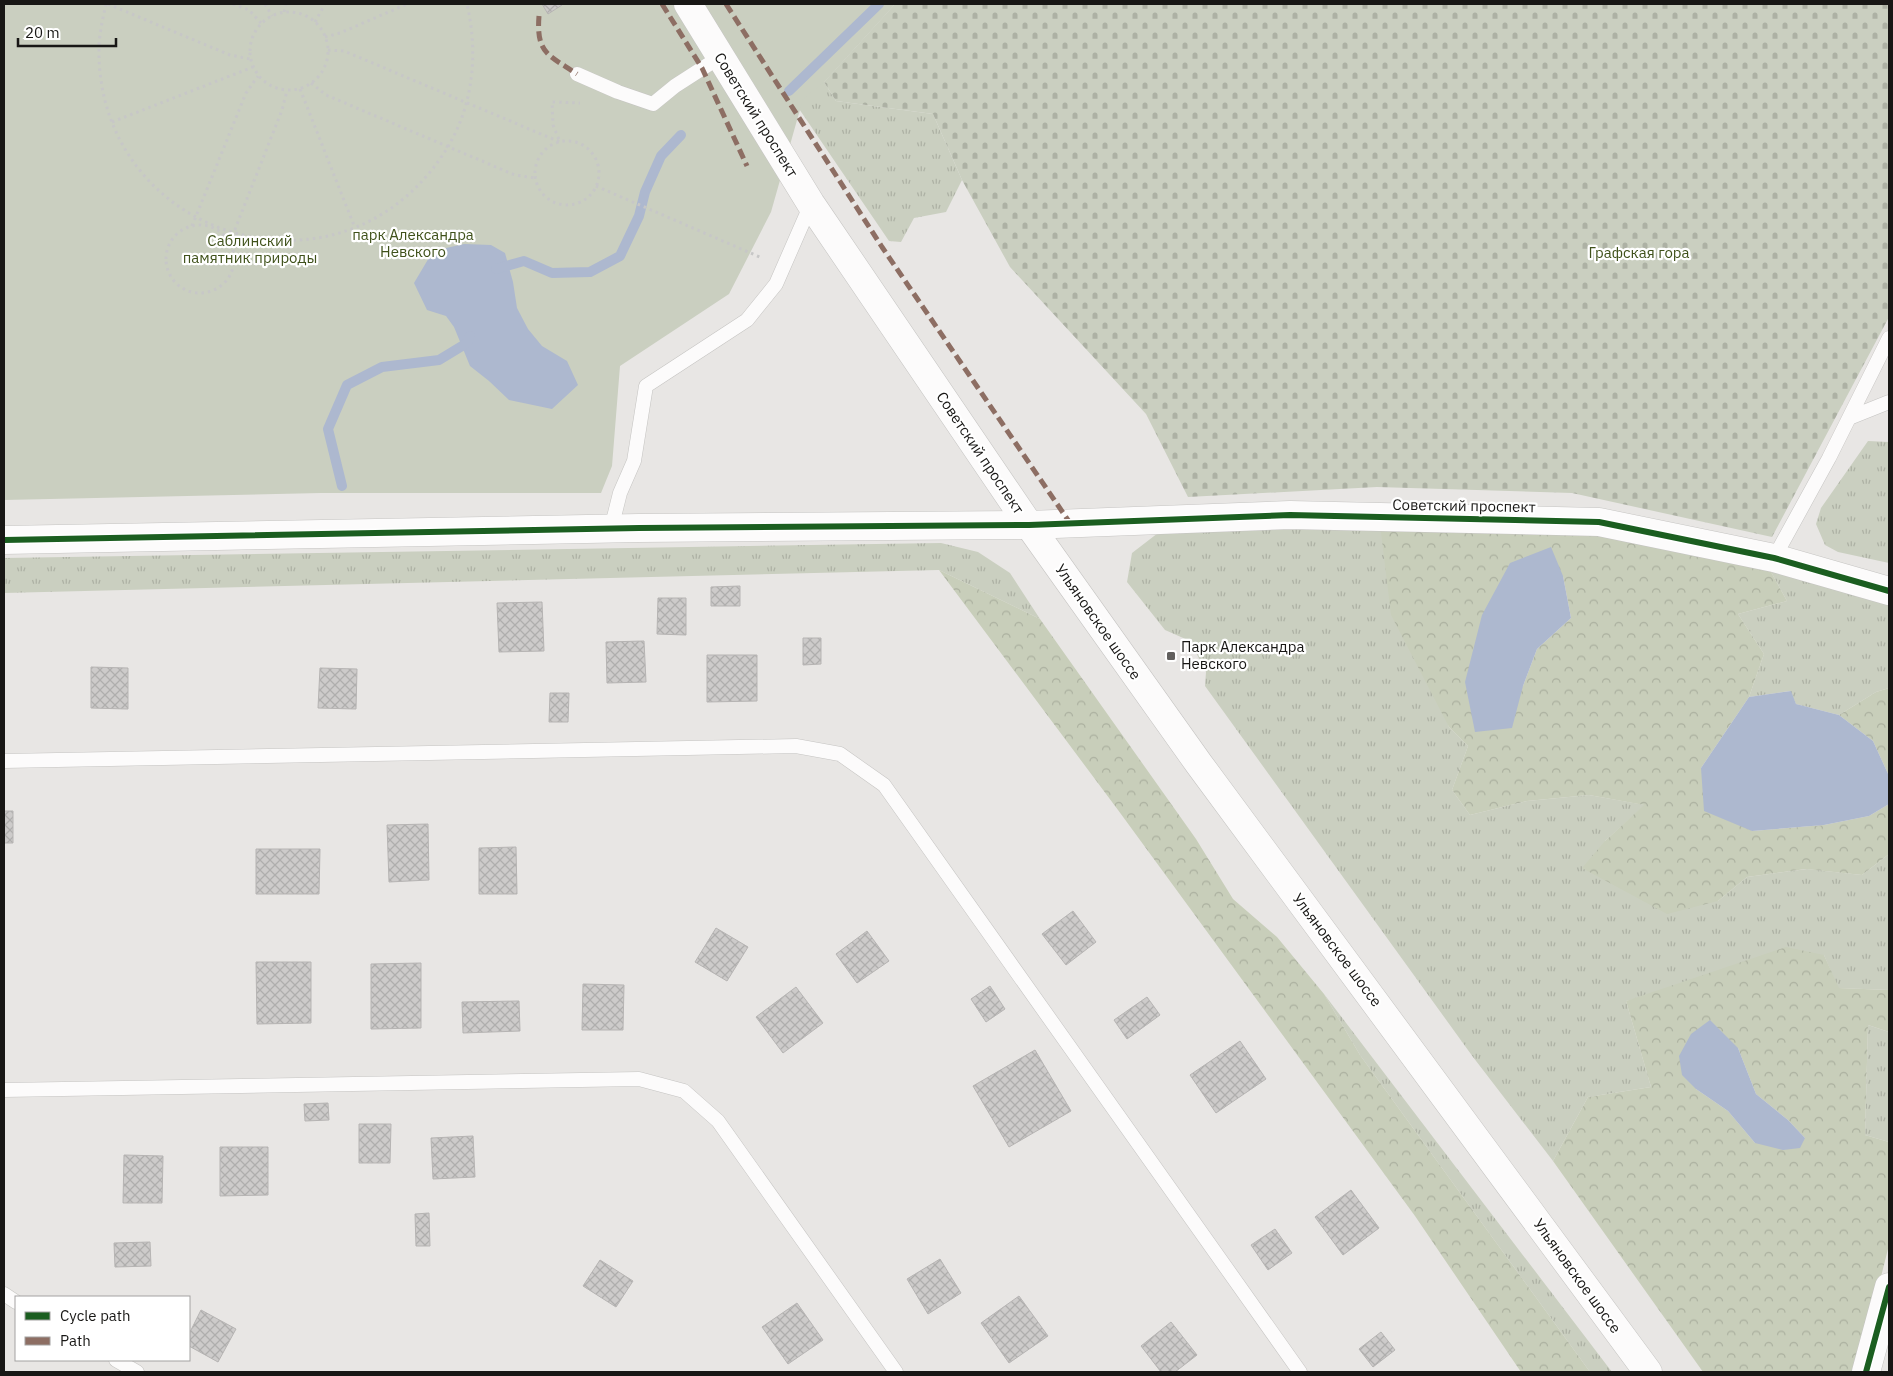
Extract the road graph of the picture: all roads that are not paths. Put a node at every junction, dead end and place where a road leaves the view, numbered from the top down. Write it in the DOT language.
graph roads {
  1 [pos="688,4"];
  2 [pos="720,57"];
  3 [pos="577,74"];
  4 [pos="811,204"];
  5 [pos="1889,338"];
  6 [pos="1889,402"];
  7 [pos="1848,418"];
  8 [pos="1029,525"];
  9 [pos="612,529"];
  10 [pos="4,540"];
  11 [pos="1774,558"];
  12 [pos="1889,591"];
  13 [pos="4,761"];
  14 [pos="4,1090"];
  15 [pos="1889,1287"];
  16 [pos="4,1294"];
  17 [pos="15,1301"];
  18 [pos="118,1361"];
  19 [pos="138,1372"];
  20 [pos="896,1372"];
  21 [pos="1300,1372"];
  22 [pos="1648,1372"];
  23 [pos="1866,1372"];
  1 -- 2 [label="street, Советский проспект"];
  2 -- 3 [label="lane"];
  2 -- 4 [label="street, Советский проспект"];
  4 -- 8 [label="street, Советский проспект"];
  4 -- 9 [label="lane"];
  5 -- 7 [label="lane"];
  6 -- 7 [label="lane"];
  7 -- 11 [label="lane"];
  8 -- 9 [label="street"];
  8 -- 11 [label="street, Советский проспект"];
  8 -- 22 [label="street, Ульяновское шоссе"];
  9 -- 10 [label="street"];
  11 -- 12 [label="street, Советский проспект"];
  13 -- 21 [label="lane"];
  14 -- 20 [label="lane"];
  15 -- 23 [label="street"];
  16 -- 17 [label="lane"];
  18 -- 19 [label="lane"];
}
